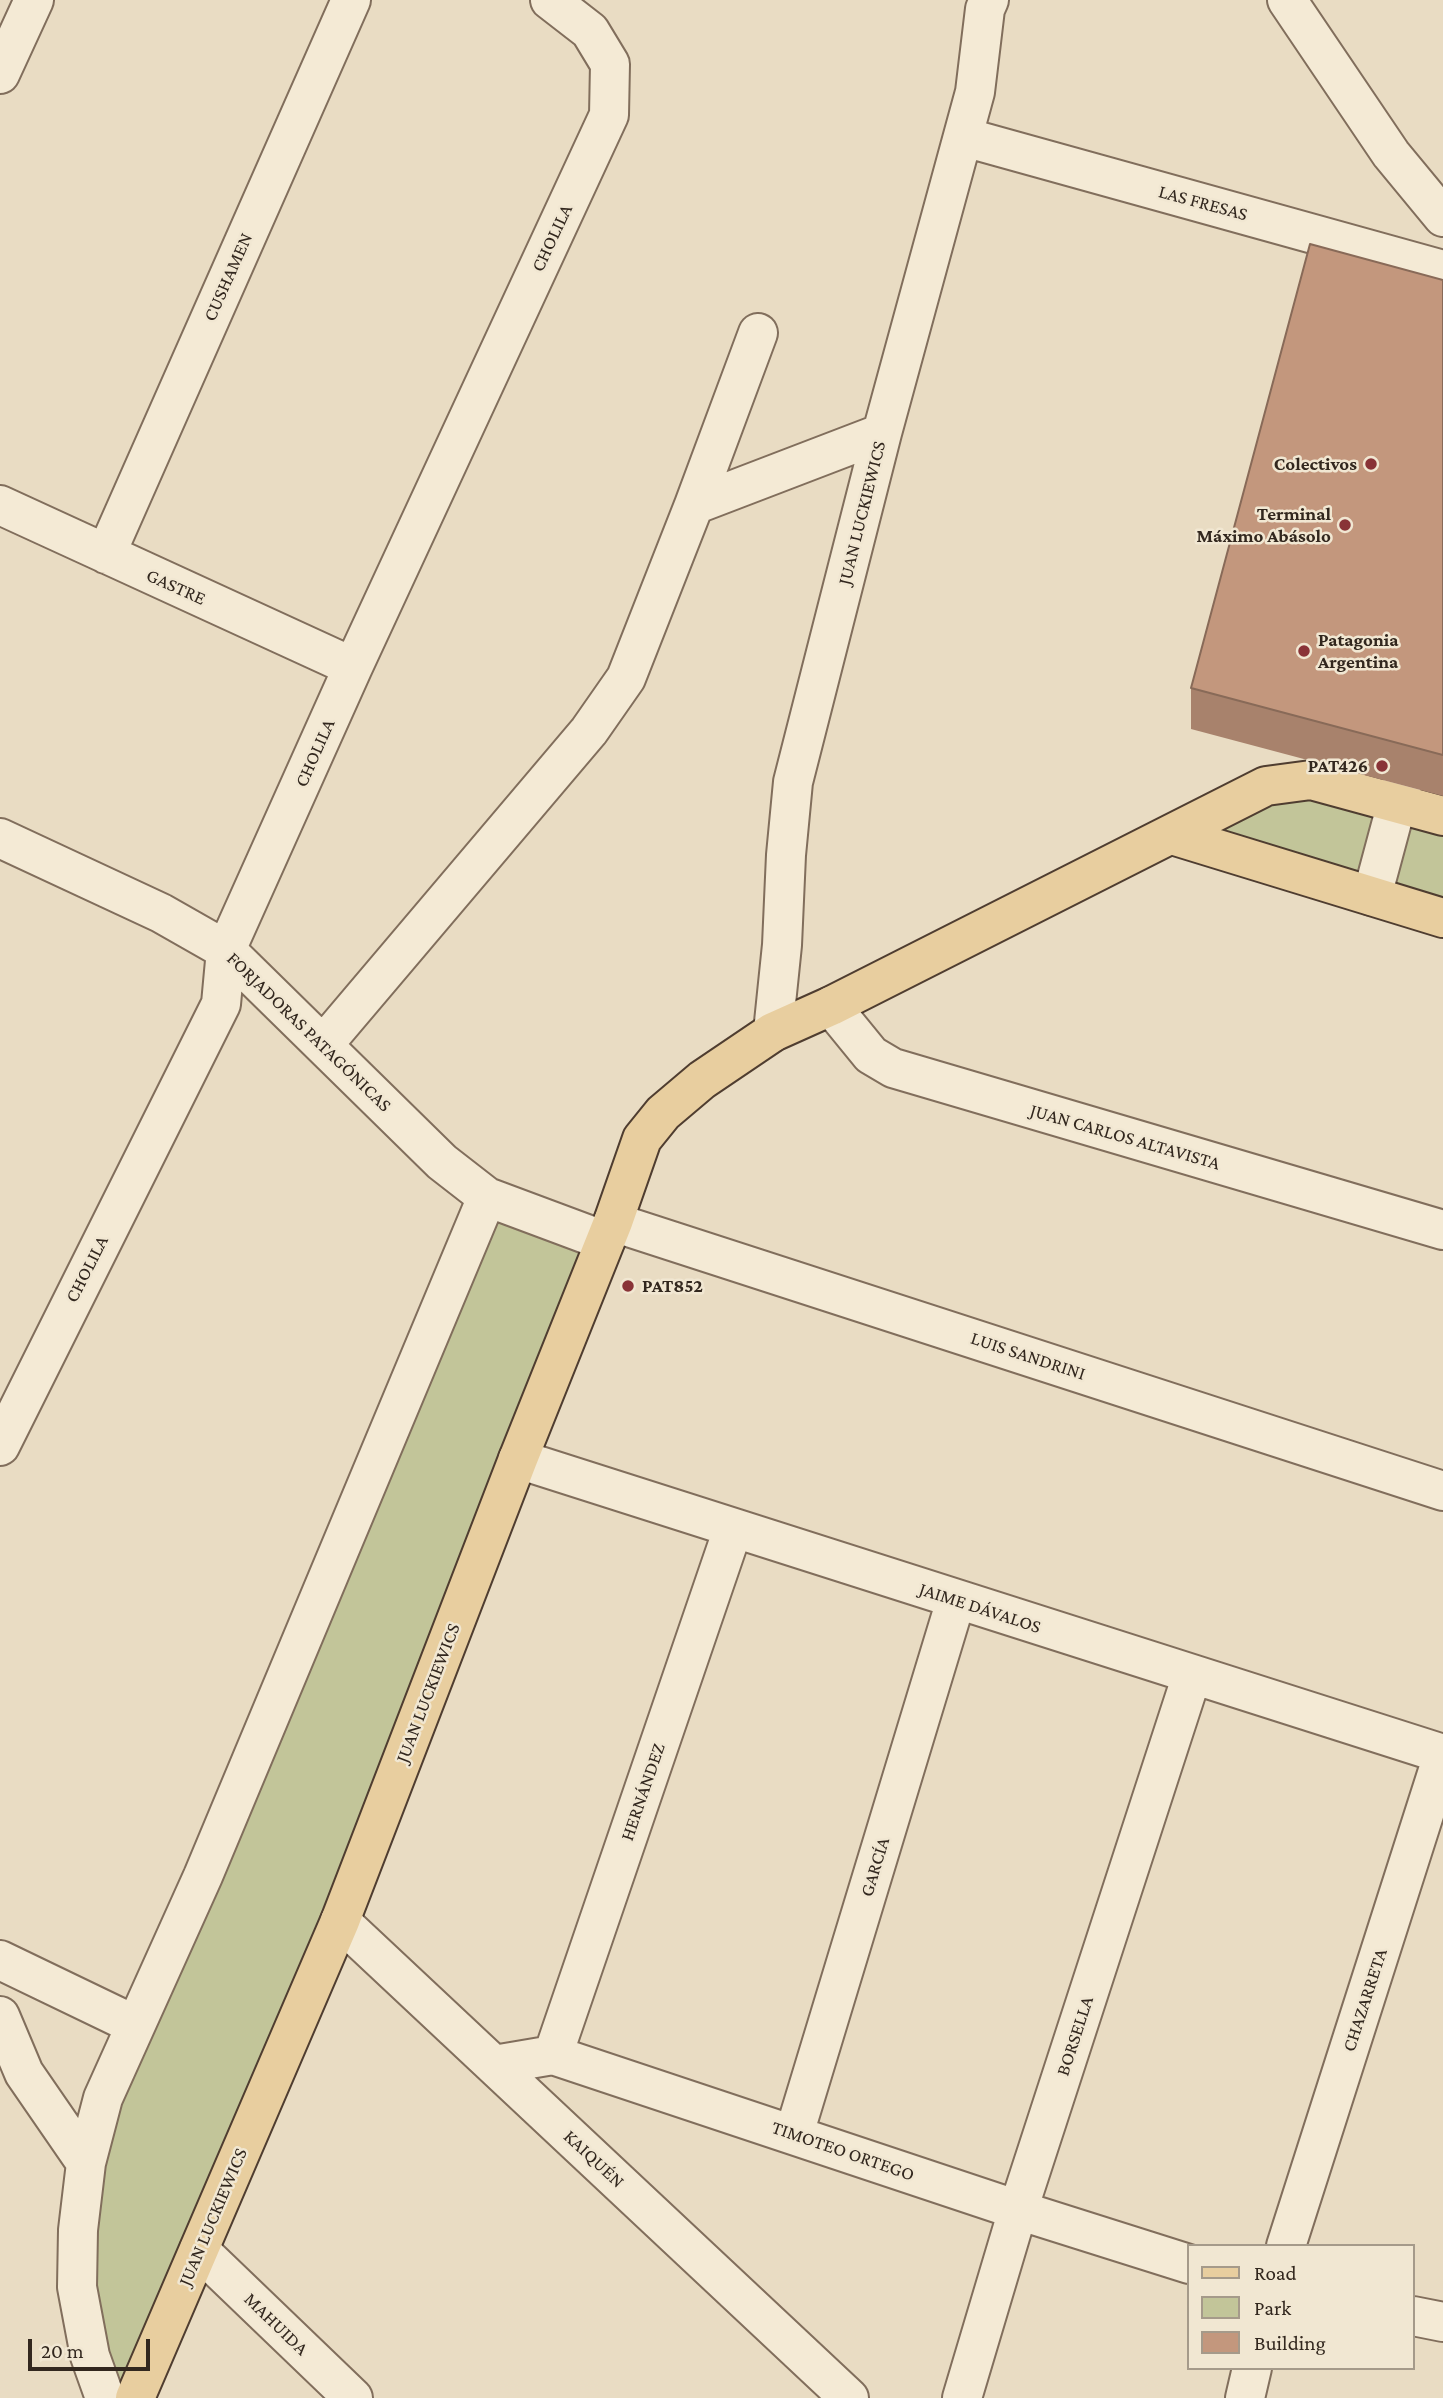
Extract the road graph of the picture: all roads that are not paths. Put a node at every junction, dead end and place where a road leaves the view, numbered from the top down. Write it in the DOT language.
graph roads {
  1 [pos="34,0"];
  2 [pos="351,0"];
  3 [pos="551,0"];
  4 [pos="989,0"];
  5 [pos="1287,0"];
  6 [pos="0,74"];
  7 [pos="964,137"];
  8 [pos="1443,216"];
  9 [pos="1443,270"];
  10 [pos="758,333"];
  11 [pos="882,433"];
  12 [pos="0,505"];
  13 [pos="694,505"];
  14 [pos="106,554"];
  15 [pos="354,667"];
  16 [pos="1412,745"];
  17 [pos="1398,803"];
  18 [pos="1443,816"];
  19 [pos="1172,835"];
  20 [pos="0,838"];
  21 [pos="1372,896"];
  22 [pos="1443,918"];
  23 [pos="226,950"];
  24 [pos="831,1006"];
  25 [pos="773,1032"];
  26 [pos="323,1045"];
  27 [pos="487,1196"];
  28 [pos="1443,1230"];
  29 [pos="609,1232"];
  30 [pos="1,1439"];
  31 [pos="518,1459"];
  32 [pos="1443,1491"];
  33 [pos="733,1529"];
  34 [pos="956,1600"];
  35 [pos="1192,1675"];
  36 [pos="1443,1754"];
  37 [pos="340,1921"];
  38 [pos="0,1960"];
  39 [pos="0,2016"];
  40 [pos="135,2025"];
  41 [pos="553,2055"];
  42 [pos="494,2065"];
  43 [pos="794,2134"];
  44 [pos="86,2163"];
  45 [pos="1018,2210"];
  46 [pos="1287,2244"];
  47 [pos="199,2250"];
  48 [pos="1188,2264"];
  49 [pos="1415,2316"];
  50 [pos="1443,2322"];
  51 [pos="1252,2370"];
  52 [pos="105,2398"];
  53 [pos="135,2398"];
  54 [pos="353,2398"];
  55 [pos="849,2398"];
  56 [pos="962,2398"];
  57 [pos="1245,2398"];
  1 -- 6 [label="street"];
  2 -- 14 [label="street, CUSHAMEN"];
  3 -- 15 [label="street, CHOLILA"];
  4 -- 7 [label="street, JUAN LUCKIEWICS"];
  5 -- 8 [label="street"];
  7 -- 9 [label="street, LAS FRESAS"];
  7 -- 11 [label="street, JUAN LUCKIEWICS"];
  10 -- 13 [label="street"];
  11 -- 13 [label="street"];
  11 -- 25 [label="street, JUAN LUCKIEWICS"];
  12 -- 14 [label="street, GASTRE"];
  13 -- 26 [label="street"];
  14 -- 15 [label="street, GASTRE"];
  15 -- 23 [label="street, CHOLILA"];
  16 -- 17 [label="street"];
  17 -- 18 [label="main road, JUAN LUCKIEWICS"];
  17 -- 19 [label="main road, JUAN LUCKIEWICS"];
  17 -- 21 [label="street"];
  19 -- 21 [label="main road"];
  19 -- 24 [label="main road, JUAN LUCKIEWICS"];
  20 -- 23 [label="street, FORJADORAS PATAGÓNICAS"];
  21 -- 22 [label="main road"];
  23 -- 26 [label="street, FORJADORAS PATAGÓNICAS"];
  23 -- 30 [label="street, CHOLILA"];
  24 -- 25 [label="main road, JUAN LUCKIEWICS"];
  24 -- 28 [label="street, JUAN CARLOS ALTAVISTA"];
  25 -- 29 [label="main road, JUAN LUCKIEWICS"];
  26 -- 27 [label="street, FORJADORAS PATAGÓNICAS"];
  27 -- 29 [label="street, FORJADORAS PATAGÓNICAS"];
  27 -- 40 [label="street"];
  29 -- 31 [label="main road, JUAN LUCKIEWICS"];
  29 -- 32 [label="street, LUIS SANDRINI"];
  31 -- 33 [label="street, JAIME DÁVALOS"];
  31 -- 37 [label="main road, JUAN LUCKIEWICS"];
  33 -- 34 [label="street, JAIME DÁVALOS"];
  33 -- 41 [label="street, HERNÁNDEZ"];
  34 -- 35 [label="street, JAIME DÁVALOS"];
  34 -- 43 [label="street, GARCÍA"];
  35 -- 36 [label="street, JAIME DÁVALOS"];
  35 -- 45 [label="street, BORSELLA"];
  36 -- 46 [label="street, CHAZARRETA"];
  37 -- 42 [label="street, KAIQUÉN"];
  37 -- 47 [label="main road, JUAN LUCKIEWICS"];
  38 -- 40 [label="street"];
  39 -- 44 [label="street"];
  40 -- 44 [label="street"];
  41 -- 42 [label="street, TIMOTEO ORTEGO"];
  41 -- 43 [label="street, TIMOTEO ORTEGO"];
  42 -- 55 [label="street, KAIQUÉN"];
  43 -- 45 [label="street, TIMOTEO ORTEGO"];
  44 -- 52 [label="street"];
  45 -- 48 [label="street, TIMOTEO ORTEGO"];
  45 -- 56 [label="street, BORSELLA"];
  47 -- 53 [label="main road, JUAN LUCKIEWICS"];
  47 -- 54 [label="street, MAHUIDA"];
  49 -- 50 [label="street"];
  51 -- 57 [label="street"];
}
